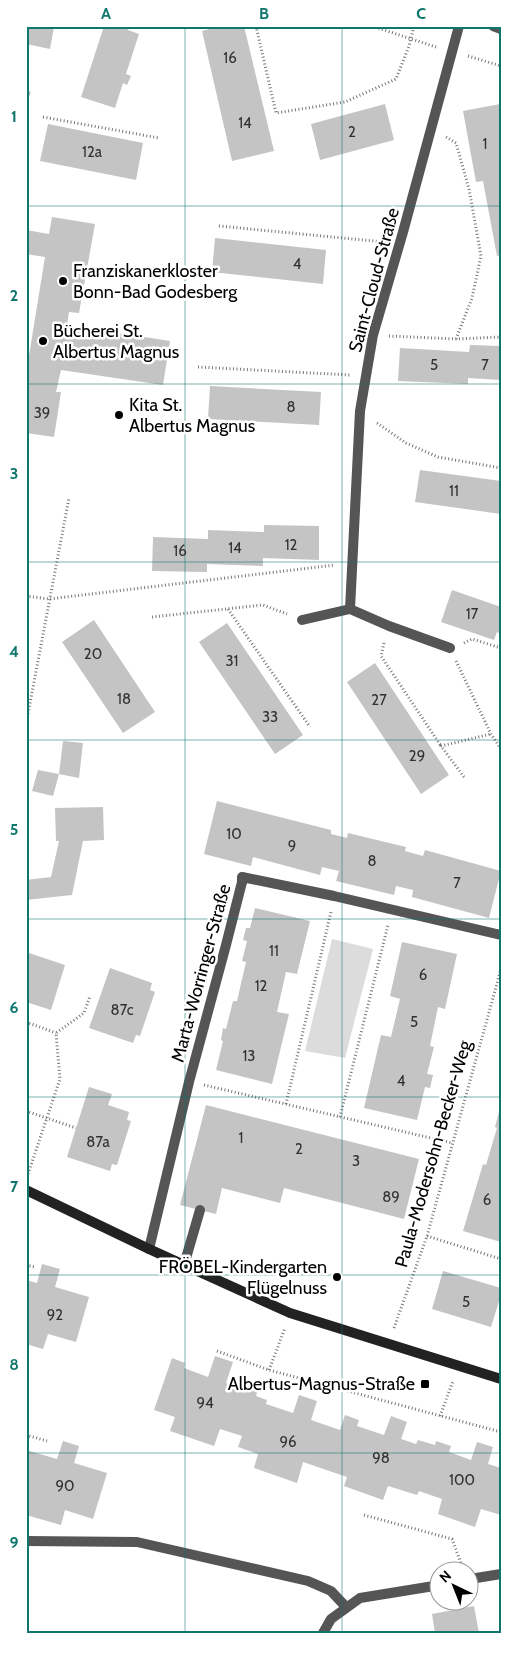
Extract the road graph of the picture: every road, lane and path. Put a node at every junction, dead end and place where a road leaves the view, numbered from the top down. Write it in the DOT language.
graph roads {
  1 [pos="256,26"];
  2 [pos="414,26"];
  3 [pos="460,26"];
  4 [pos="493,26"];
  5 [pos="501,29"];
  6 [pos="43,117"];
  7 [pos="432,128"];
  8 [pos="159,138"];
  9 [pos="219,226"];
  10 [pos="400,244"];
  11 [pos="372,335"];
  12 [pos="501,337"];
  13 [pos="456,339"];
  14 [pos="198,367"];
  15 [pos="366,376"];
  16 [pos="360,412"];
  17 [pos="501,468"];
  18 [pos="69,498"];
  19 [pos="353,563"];
  20 [pos="26,596"];
  21 [pos="49,599"];
  22 [pos="228,609"];
  23 [pos="350,609"];
  24 [pos="152,617"];
  25 [pos="302,620"];
  26 [pos="389,626"];
  27 [pos="450,648"];
  28 [pos="501,648"];
  29 [pos="26,724"];
  30 [pos="310,727"];
  31 [pos="491,734"];
  32 [pos="441,746"];
  33 [pos="501,749"];
  34 [pos="464,777"];
  35 [pos="334,896"];
  36 [pos="392,910"];
  37 [pos="501,935"];
  38 [pos="501,969"];
  39 [pos="90,996"];
  40 [pos="26,1022"];
  41 [pos="56,1033"];
  42 [pos="189,1082"];
  43 [pos="286,1104"];
  44 [pos="26,1112"];
  45 [pos="340,1117"];
  46 [pos="48,1118"];
  47 [pos="76,1128"];
  48 [pos="452,1143"];
  49 [pos="26,1180"];
  50 [pos="26,1190"];
  51 [pos="200,1210"];
  52 [pos="427,1236"];
  53 [pos="149,1249"];
  54 [pos="501,1259"];
  55 [pos="26,1265"];
  56 [pos="184,1265"];
  57 [pos="35,1268"];
  58 [pos="281,1339"];
  59 [pos="388,1344"];
  60 [pos="217,1352"];
  61 [pos="269,1370"];
  62 [pos="501,1379"];
  63 [pos="447,1395"];
  64 [pos="440,1416"];
  65 [pos="501,1432"];
  66 [pos="26,1435"];
  67 [pos="47,1441"];
  68 [pos="364,1515"];
  69 [pos="26,1541"];
  70 [pos="460,1562"];
  71 [pos="501,1574"];
  72 [pos="480,1577"];
  73 [pos="430,1587"];
  74 [pos="346,1607"];
  75 [pos="322,1633"];
  1 -- 2 [label="path"];
  3 -- 7 [label="street, Saint-Cloud-Straße"];
  4 -- 5 [label="street"];
  6 -- 8 [label="path"];
  7 -- 10 [label="street, Saint-Cloud-Straße"];
  7 -- 13 [label="path"];
  9 -- 10 [label="path"];
  10 -- 11 [label="street, Saint-Cloud-Straße"];
  11 -- 13 [label="path"];
  11 -- 15 [label="street, Saint-Cloud-Straße"];
  12 -- 13 [label="path"];
  14 -- 15 [label="path"];
  15 -- 16 [label="street, Saint-Cloud-Straße"];
  16 -- 17 [label="path"];
  16 -- 19 [label="street, Saint-Cloud-Straße"];
  18 -- 21 [label="path"];
  19 -- 21 [label="path"];
  19 -- 23 [label="street, Saint-Cloud-Straße"];
  20 -- 21 [label="path"];
  21 -- 29 [label="path"];
  22 -- 24 [label="path"];
  22 -- 25 [label="path"];
  22 -- 30 [label="path"];
  23 -- 25 [label="street"];
  23 -- 26 [label="street"];
  26 -- 27 [label="street"];
  26 -- 32 [label="path"];
  27 -- 28 [label="path"];
  27 -- 31 [label="path"];
  31 -- 32 [label="path"];
  31 -- 33 [label="path"];
  32 -- 34 [label="path"];
  35 -- 36 [label="street, Marta-Worringer-Straße"];
  35 -- 42 [label="street, Marta-Worringer-Straße"];
  35 -- 43 [label="path"];
  36 -- 37 [label="street, Marta-Worringer-Straße"];
  36 -- 45 [label="path"];
  38 -- 48 [label="path, Paula-Modersohn-Becker-Weg"];
  39 -- 41 [label="path"];
  40 -- 41 [label="path"];
  41 -- 46 [label="path"];
  42 -- 43 [label="path, Marta-Worringer-Straße"];
  42 -- 53 [label="street, Marta-Worringer-Straße"];
  43 -- 45 [label="path, Marta-Worringer-Straße"];
  44 -- 46 [label="path"];
  45 -- 48 [label="path, Marta-Worringer-Straße"];
  46 -- 47 [label="path"];
  46 -- 49 [label="path"];
  48 -- 52 [label="path, Paula-Modersohn-Becker-Weg"];
  50 -- 53 [label="street"];
  51 -- 56 [label="street"];
  52 -- 54 [label="path"];
  52 -- 59 [label="path, Paula-Modersohn-Becker-Weg"];
  53 -- 56 [label="street"];
  55 -- 57 [label="path"];
  56 -- 59 [label="street"];
  58 -- 61 [label="path"];
  59 -- 62 [label="street"];
  60 -- 61 [label="path"];
  61 -- 64 [label="path"];
  63 -- 64 [label="path"];
  64 -- 65 [label="path"];
  66 -- 67 [label="path"];
  68 -- 70 [label="path"];
  69 -- 74 [label="street"];
  71 -- 72 [label="street"];
  73 -- 74 [label="street"];
  74 -- 75 [label="street"];
}
